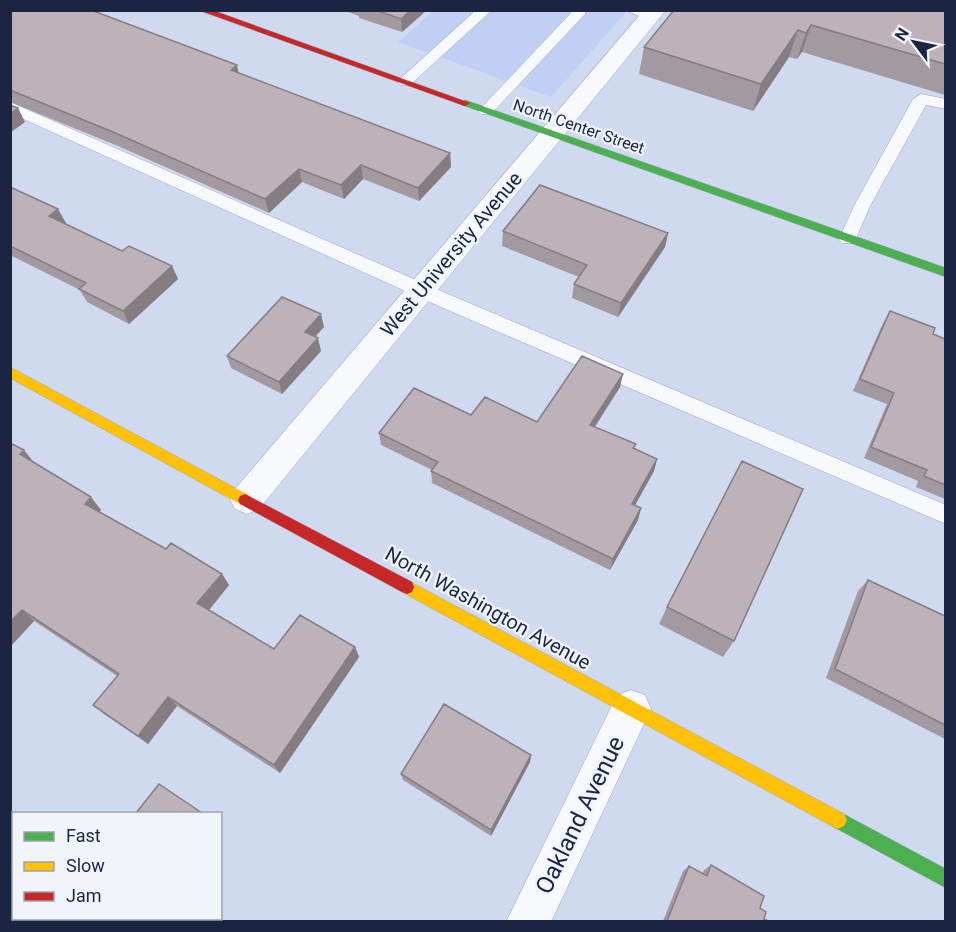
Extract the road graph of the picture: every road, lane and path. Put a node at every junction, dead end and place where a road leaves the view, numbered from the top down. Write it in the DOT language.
graph roads {
  1 [pos="202,10"];
  2 [pos="485,10"];
  3 [pos="578,10"];
  4 [pos="646,13"];
  5 [pos="405,82"];
  6 [pos="945,104"];
  7 [pos="10,107"];
  8 [pos="486,111"];
  9 [pos="552,134"];
  10 [pos="848,239"];
  11 [pos="945,273"];
  12 [pos="420,289"];
  13 [pos="10,372"];
  14 [pos="247,499"];
  15 [pos="945,515"];
  16 [pos="631,709"];
  17 [pos="945,879"];
  18 [pos="528,921"];
  1 -- 5 [label="street, North Center Street"];
  2 -- 5 [label="lane"];
  3 -- 8 [label="lane"];
  4 -- 9 [label="street, West University Avenue"];
  5 -- 8 [label="street, North Center Street"];
  6 -- 10 [label="lane"];
  7 -- 12 [label="lane"];
  8 -- 9 [label="street, North Center Street"];
  9 -- 10 [label="street, North Center Street"];
  9 -- 12 [label="street, West University Avenue"];
  10 -- 11 [label="street, North Center Street"];
  12 -- 14 [label="street, West University Avenue"];
  12 -- 15 [label="lane"];
  13 -- 14 [label="street, North Washington Avenue"];
  14 -- 16 [label="street, North Washington Avenue"];
  16 -- 17 [label="street, North Washington Avenue"];
  16 -- 18 [label="street, Oakland Avenue"];
}
